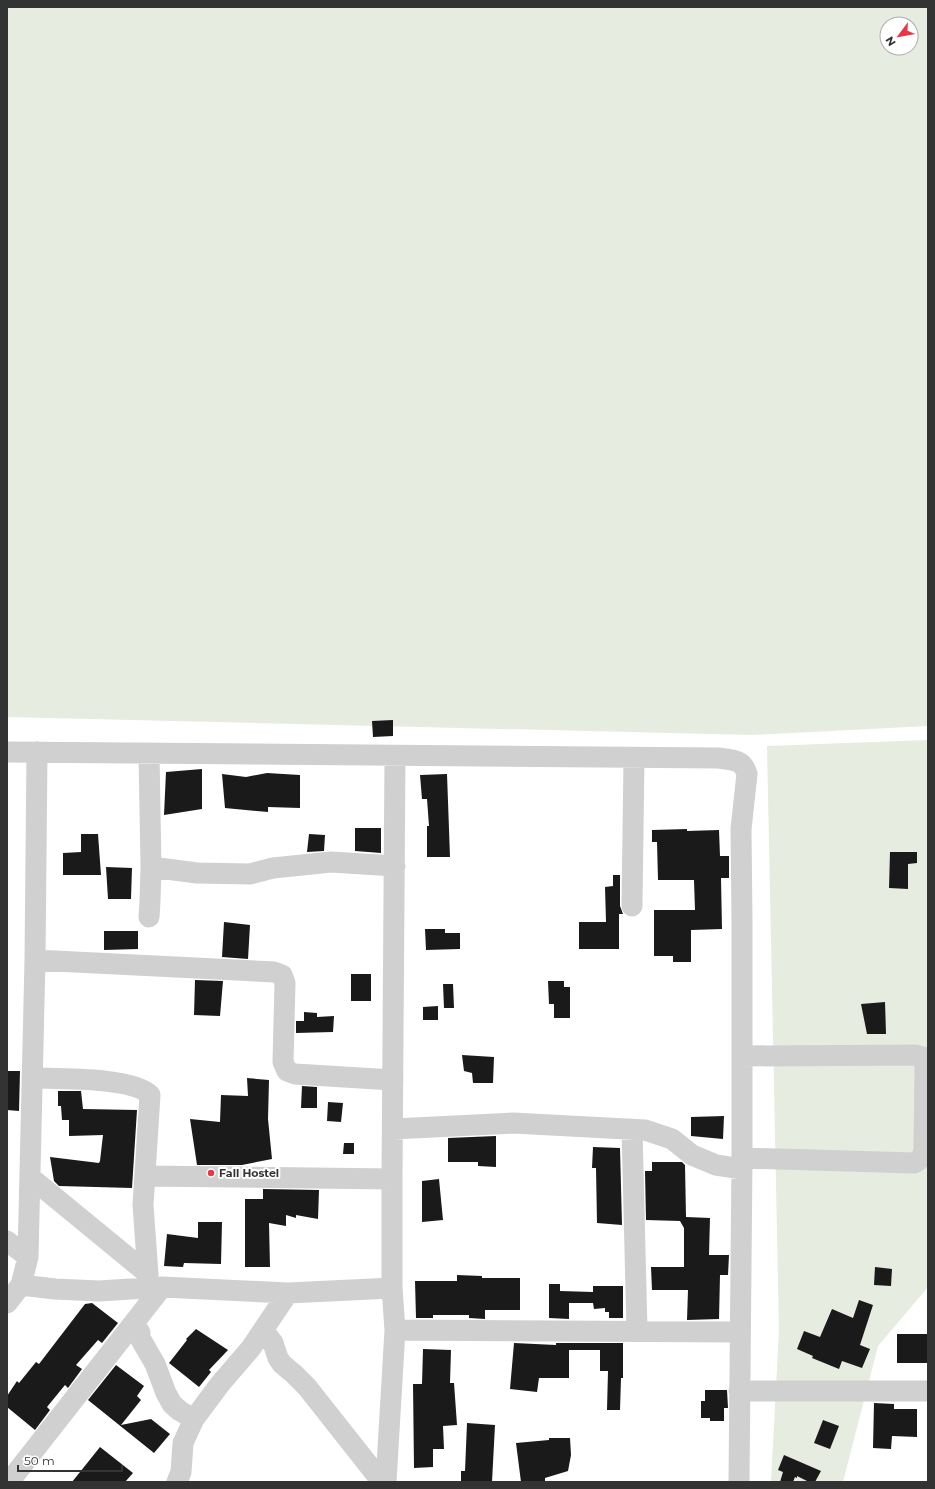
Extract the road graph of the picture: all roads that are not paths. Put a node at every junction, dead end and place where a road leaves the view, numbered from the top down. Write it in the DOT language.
graph roads {
  1 [pos="7,752"];
  2 [pos="37,752"];
  3 [pos="149,752"];
  4 [pos="395,756"];
  5 [pos="634,758"];
  6 [pos="395,866"];
  7 [pos="150,867"];
  8 [pos="632,906"];
  9 [pos="149,917"];
  10 [pos="35,960"];
  11 [pos="742,1056"];
  12 [pos="32,1078"];
  13 [pos="393,1080"];
  14 [pos="393,1129"];
  15 [pos="632,1129"];
  16 [pos="742,1164"];
  17 [pos="145,1176"];
  18 [pos="30,1177"];
  19 [pos="392,1179"];
  20 [pos="7,1241"];
  21 [pos="28,1257"];
  22 [pos="153,1283"];
  23 [pos="21,1284"];
  24 [pos="392,1288"];
  25 [pos="288,1293"];
  26 [pos="7,1303"];
  27 [pos="135,1322"];
  28 [pos="263,1330"];
  29 [pos="395,1330"];
  30 [pos="637,1331"];
  31 [pos="740,1332"];
  32 [pos="928,1390"];
  33 [pos="739,1391"];
  34 [pos="194,1419"];
  35 [pos="10,1478"];
  36 [pos="183,1479"];
  37 [pos="382,1482"];
  38 [pos="386,1482"];
  39 [pos="739,1482"];
  1 -- 2 [label="street"];
  2 -- 3 [label="street"];
  2 -- 10 [label="street"];
  3 -- 4 [label="street"];
  3 -- 7 [label="street"];
  4 -- 5 [label="street"];
  4 -- 6 [label="street"];
  5 -- 8 [label="street"];
  5 -- 11 [label="street"];
  6 -- 7 [label="street"];
  6 -- 13 [label="street"];
  7 -- 9 [label="street"];
  10 -- 12 [label="street"];
  10 -- 13 [label="street"];
  11 -- 16 [label="street"];
  11 -- 16 [label="street"];
  12 -- 17 [label="street"];
  12 -- 18 [label="street"];
  13 -- 14 [label="street"];
  14 -- 15 [label="street"];
  14 -- 19 [label="street"];
  15 -- 16 [label="street"];
  15 -- 30 [label="street"];
  16 -- 31 [label="street"];
  17 -- 19 [label="street"];
  17 -- 22 [label="street"];
  18 -- 21 [label="street"];
  18 -- 22 [label="street"];
  19 -- 24 [label="street"];
  20 -- 21 [label="street"];
  21 -- 23 [label="street"];
  22 -- 23 [label="street"];
  22 -- 25 [label="street"];
  22 -- 27 [label="street"];
  23 -- 26 [label="street"];
  24 -- 25 [label="street"];
  24 -- 29 [label="street"];
  25 -- 28 [label="street"];
  27 -- 34 [label="street"];
  27 -- 35 [label="street"];
  28 -- 34 [label="street"];
  28 -- 37 [label="street"];
  29 -- 30 [label="street"];
  29 -- 38 [label="street"];
  30 -- 31 [label="street"];
  31 -- 33 [label="street"];
  32 -- 33 [label="street"];
  33 -- 39 [label="street"];
  34 -- 36 [label="street"];
}
